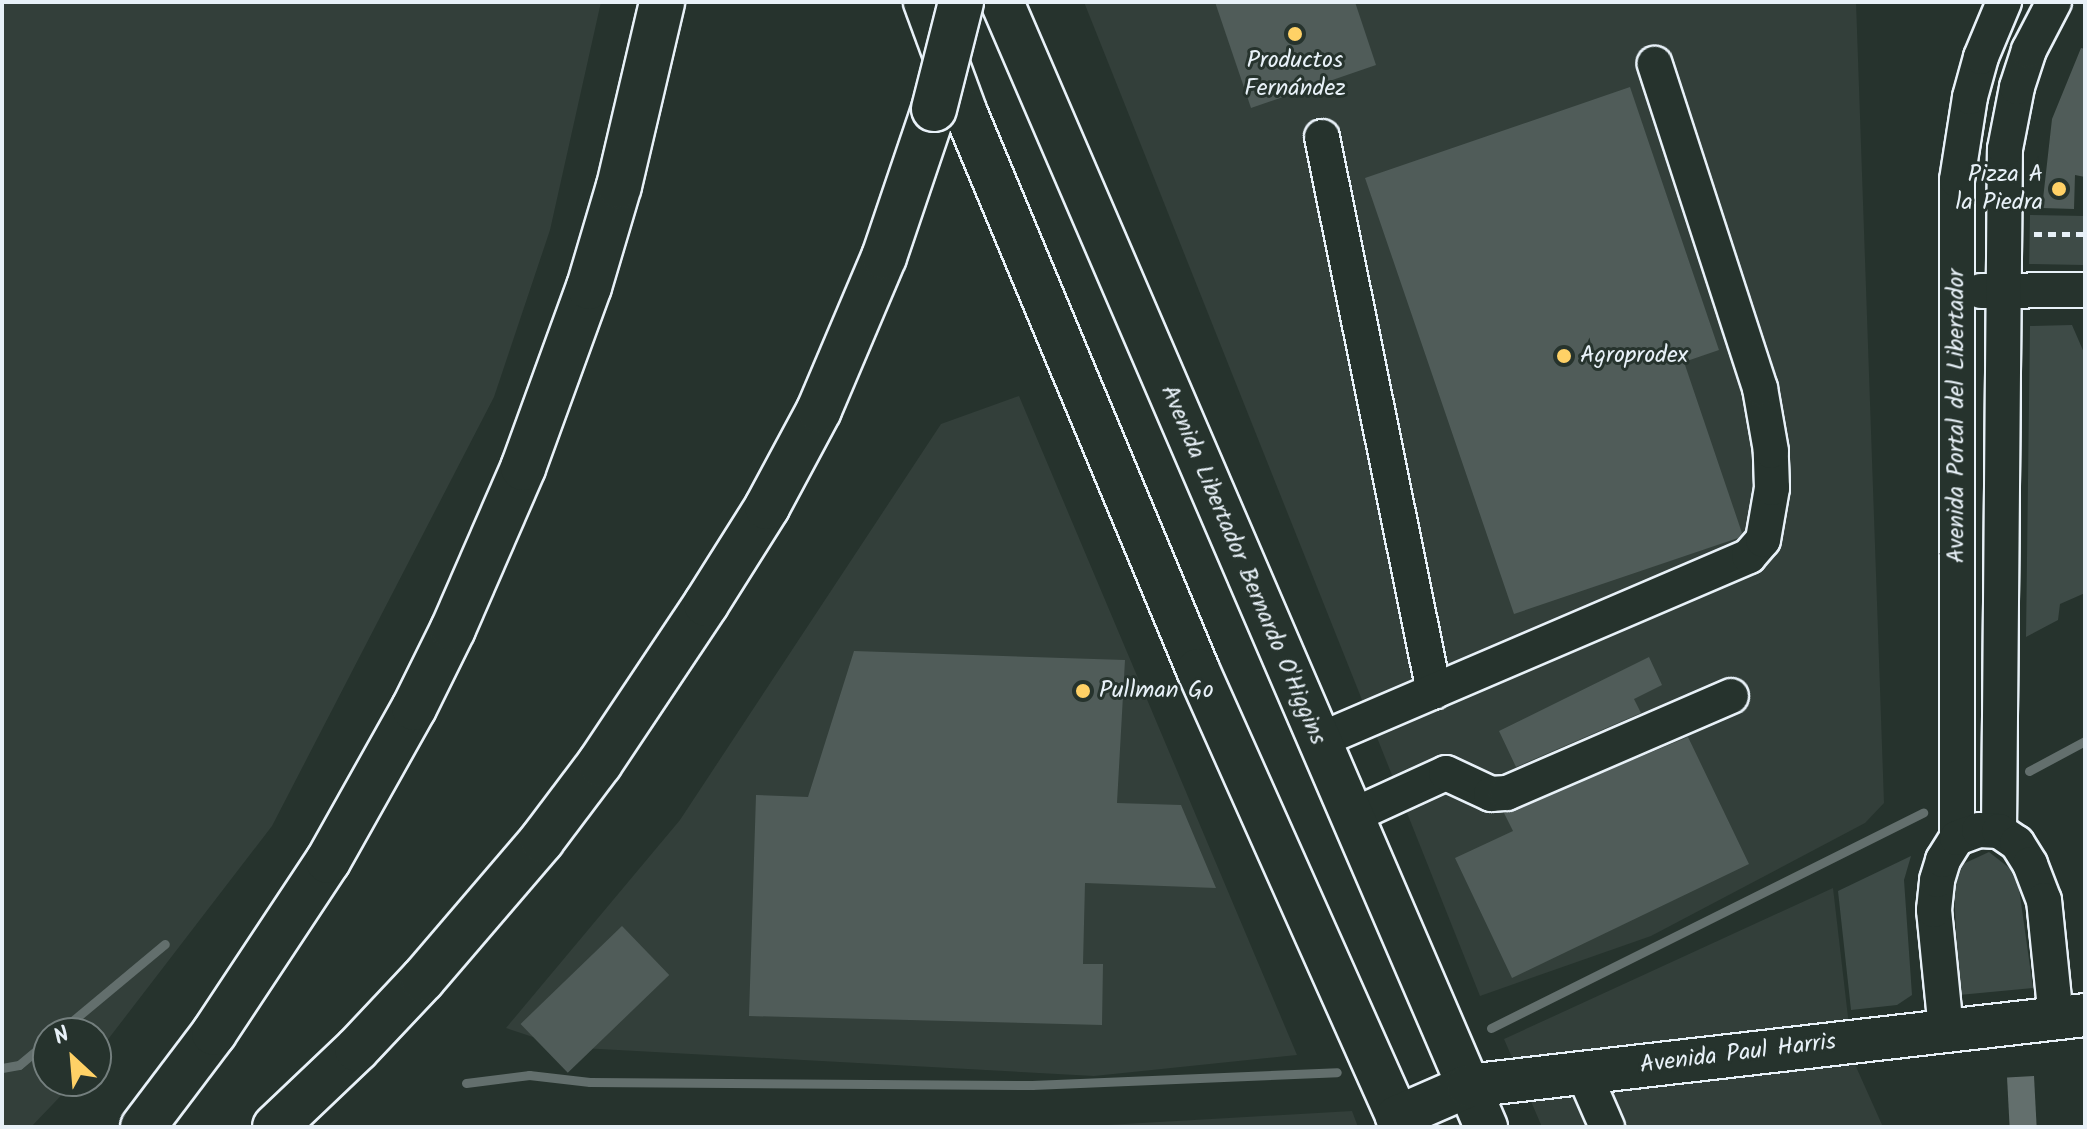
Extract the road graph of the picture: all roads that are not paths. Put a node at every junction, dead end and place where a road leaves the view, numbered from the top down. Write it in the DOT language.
graph roads {
  1 [pos="662,2"];
  2 [pos="925,2"];
  3 [pos="961,2"];
  4 [pos="1002,2"];
  5 [pos="2004,2"];
  6 [pos="2054,2"];
  7 [pos="1655,64"];
  8 [pos="1322,137"];
  9 [pos="2085,290"];
  10 [pos="1957,291"];
  11 [pos="2003,291"];
  12 [pos="1434,692"];
  13 [pos="1731,696"];
  14 [pos="1320,740"];
  15 [pos="1352,816"];
  16 [pos="1999,831"];
  17 [pos="1957,838"];
  18 [pos="2071,1016"];
  19 [pos="1946,1030"];
  20 [pos="1583,1072"];
  21 [pos="1468,1086"];
  22 [pos="1400,1122"];
  23 [pos="143,1127"];
  24 [pos="275,1127"];
  25 [pos="1486,1127"];
  26 [pos="1607,1127"];
  1 -- 23 [label="highway"];
  2 -- 22 [label="main road"];
  3 -- 24 [label="highway, bridge"];
  4 -- 14 [label="main road, Avenida Libertador Bernardo O'Higgins"];
  5 -- 10 [label="street, Avenida Portal del Libertador"];
  6 -- 11 [label="street, Avenida Portal del Libertador"];
  7 -- 12 [label="street"];
  8 -- 12 [label="street"];
  9 -- 11 [label="street"];
  10 -- 11 [label="street"];
  10 -- 17 [label="street, Avenida Portal del Libertador"];
  11 -- 16 [label="street, Avenida Portal del Libertador"];
  12 -- 14 [label="street"];
  13 -- 15 [label="street"];
  14 -- 15 [label="main road, Avenida Libertador Bernardo O'Higgins"];
  15 -- 21 [label="main road, Avenida Libertador Bernardo O'Higgins"];
  16 -- 17 [label="street"];
  16 -- 18 [label="street"];
  17 -- 19 [label="street, Avenida Portal del Libertador"];
  18 -- 19 [label="main road, Avenida Paul Harris"];
  19 -- 20 [label="main road, Avenida Paul Harris"];
  20 -- 21 [label="main road, Avenida Paul Harris"];
  20 -- 26 [label="street"];
  21 -- 22 [label="main road, Avenida Paul Harris"];
  21 -- 25 [label="main road, Avenida Libertador Bernardo O'Higgins"];
}
